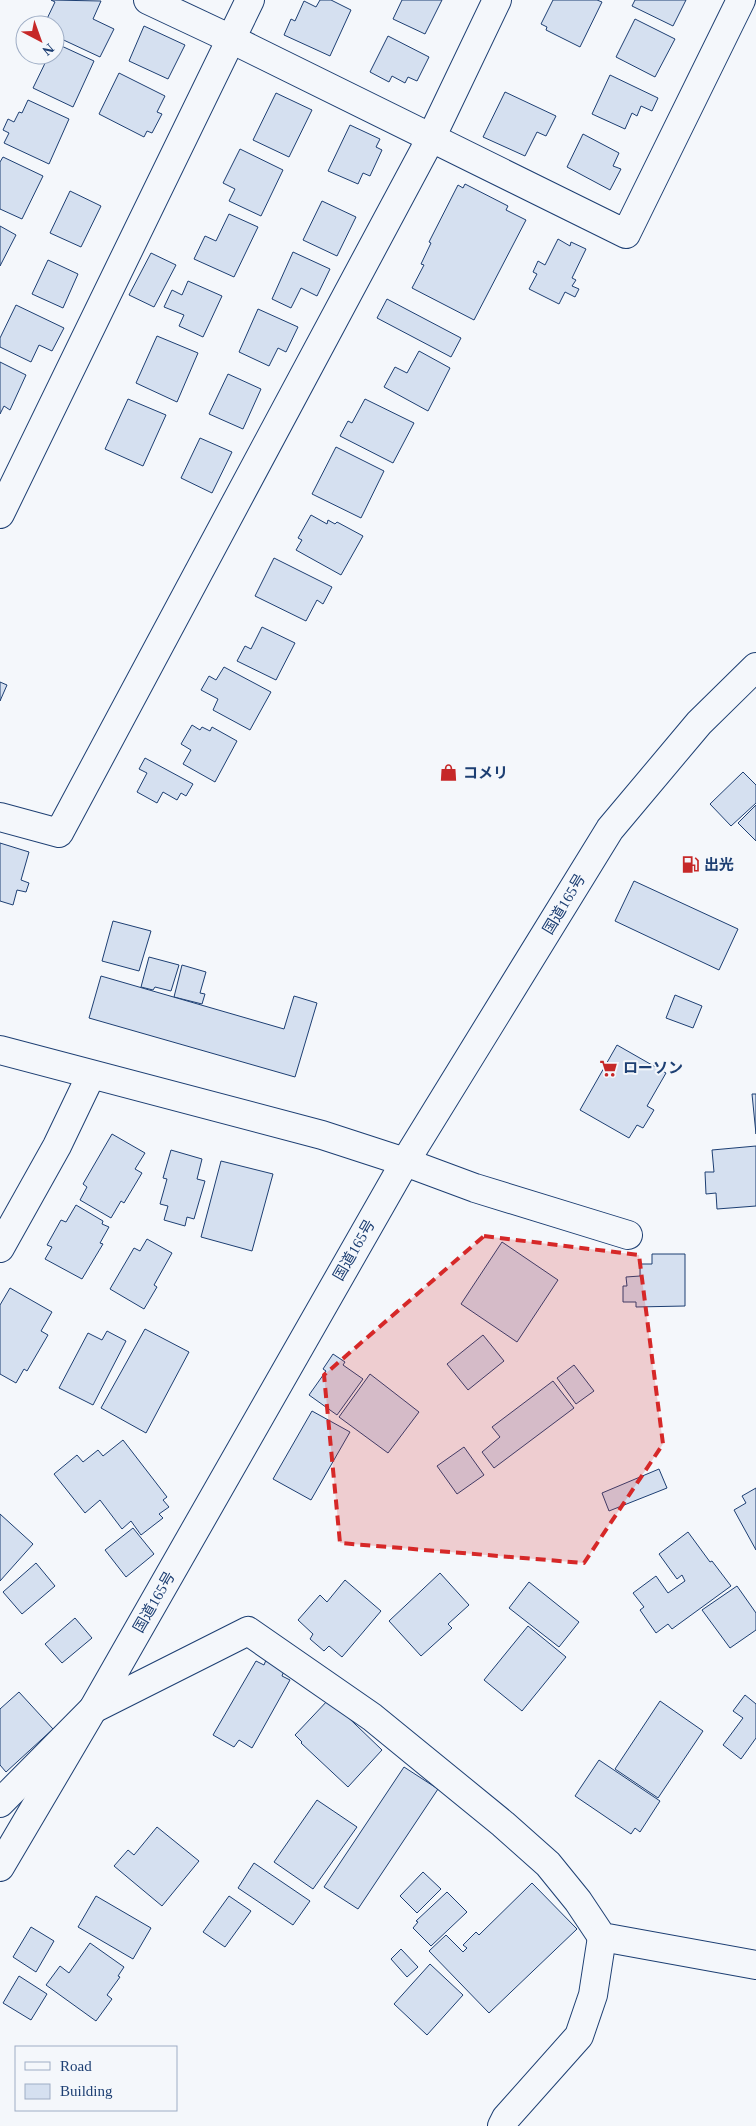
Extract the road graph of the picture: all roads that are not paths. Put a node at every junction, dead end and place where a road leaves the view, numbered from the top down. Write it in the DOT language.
graph roads {
  1 [pos="148,0"];
  2 [pos="250,0"];
  3 [pos="497,0"];
  4 [pos="740,0"];
  5 [pos="231,39"];
  6 [pos="431,138"];
  7 [pos="0,514"];
  8 [pos="756,667"];
  9 [pos="0,817"];
  10 [pos="0,1050"];
  11 [pos="91,1075"];
  12 [pos="405,1162"];
  13 [pos="628,1235"];
  14 [pos="0,1248"];
  15 [pos="93,1709"];
  16 [pos="0,1803"];
  17 [pos="0,1867"];
  18 [pos="602,1937"];
  19 [pos="756,1965"];
  20 [pos="502,2126"];
  1 -- 5 [label="main road"];
  2 -- 5 [label="main road"];
  3 -- 6 [label="main road"];
  4 -- 6 [label="main road"];
  5 -- 6 [label="main road"];
  5 -- 7 [label="main road"];
  6 -- 9 [label="main road"];
  8 -- 12 [label="main road, 国道165号"];
  10 -- 11 [label="main road"];
  11 -- 12 [label="main road"];
  11 -- 14 [label="main road"];
  12 -- 13 [label="main road"];
  12 -- 15 [label="main road, 国道165号"];
  15 -- 16 [label="main road"];
  15 -- 17 [label="main road, 国道165号"];
  15 -- 18 [label="main road"];
  18 -- 19 [label="main road"];
  18 -- 20 [label="main road"];
}
